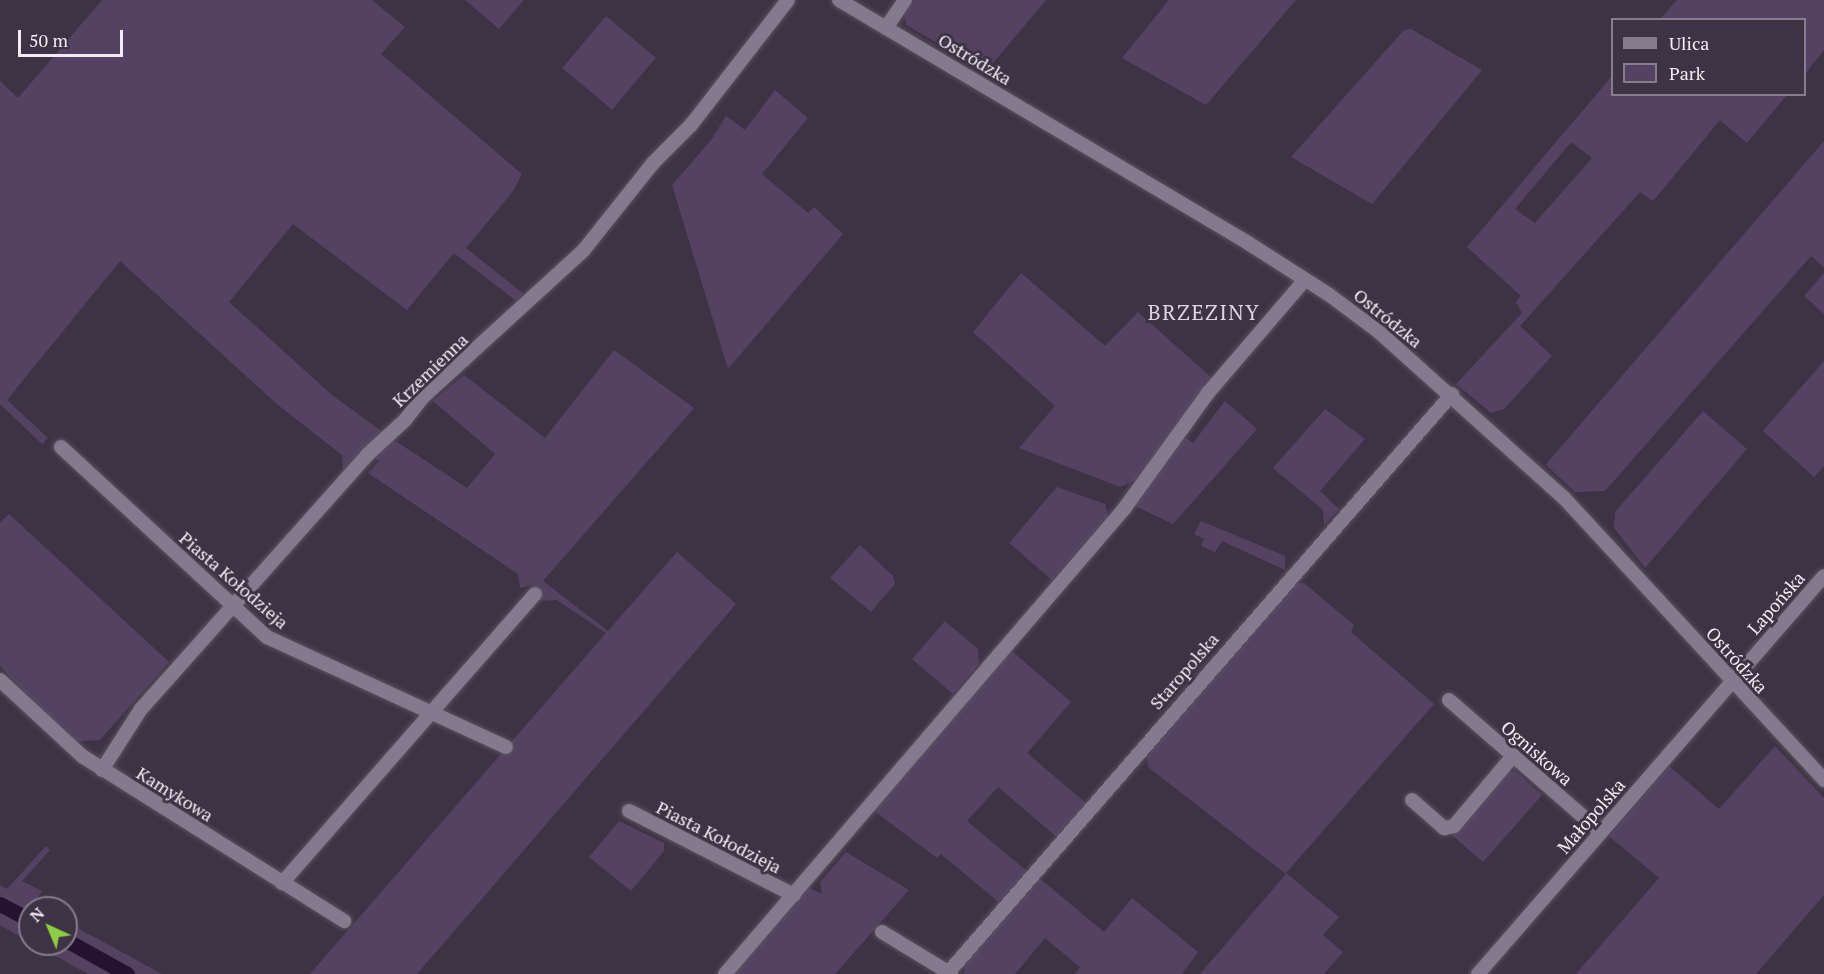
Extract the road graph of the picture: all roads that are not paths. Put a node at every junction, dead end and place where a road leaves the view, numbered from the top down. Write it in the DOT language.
graph roads {
  1 [pos="789,0"];
  2 [pos="838,0"];
  3 [pos="905,0"];
  4 [pos="886,28"];
  5 [pos="1304,281"];
  6 [pos="1452,394"];
  7 [pos="62,447"];
  8 [pos="1824,576"];
  9 [pos="535,594"];
  10 [pos="234,606"];
  11 [pos="0,680"];
  12 [pos="1732,680"];
  13 [pos="1449,700"];
  14 [pos="430,712"];
  15 [pos="506,747"];
  16 [pos="1513,756"];
  17 [pos="102,770"];
  18 [pos="1824,778"];
  19 [pos="1412,800"];
  20 [pos="629,811"];
  21 [pos="1601,832"];
  22 [pos="282,883"];
  23 [pos="794,895"];
  24 [pos="344,921"];
  25 [pos="882,932"];
  26 [pos="950,973"];
  27 [pos="725,974"];
  28 [pos="1478,974"];
  1 -- 10 [label="street, Krzemienna"];
  2 -- 4 [label="street, Ostródzka"];
  3 -- 4 [label="street"];
  4 -- 5 [label="street, Ostródzka"];
  5 -- 6 [label="street, Ostródzka"];
  5 -- 23 [label="street"];
  6 -- 12 [label="street, Ostródzka"];
  6 -- 26 [label="street, Staropolska"];
  7 -- 10 [label="street, Piasta Kołodzieja"];
  8 -- 12 [label="street, Lapońska"];
  9 -- 14 [label="street"];
  10 -- 14 [label="street, Piasta Kołodzieja"];
  10 -- 17 [label="street, Krzemienna"];
  11 -- 17 [label="street, Kamykowa"];
  12 -- 18 [label="street, Ostródzka"];
  12 -- 21 [label="street, Małopolska"];
  13 -- 16 [label="street, Ogniskowa"];
  14 -- 15 [label="street, Piasta Kołodzieja"];
  14 -- 22 [label="street"];
  16 -- 19 [label="street"];
  16 -- 21 [label="street, Ogniskowa"];
  17 -- 22 [label="street, Kamykowa"];
  20 -- 23 [label="street, Piasta Kołodzieja"];
  21 -- 28 [label="street, Małopolska"];
  22 -- 24 [label="street, Kamykowa"];
  23 -- 27 [label="street"];
  25 -- 26 [label="street"];
}
